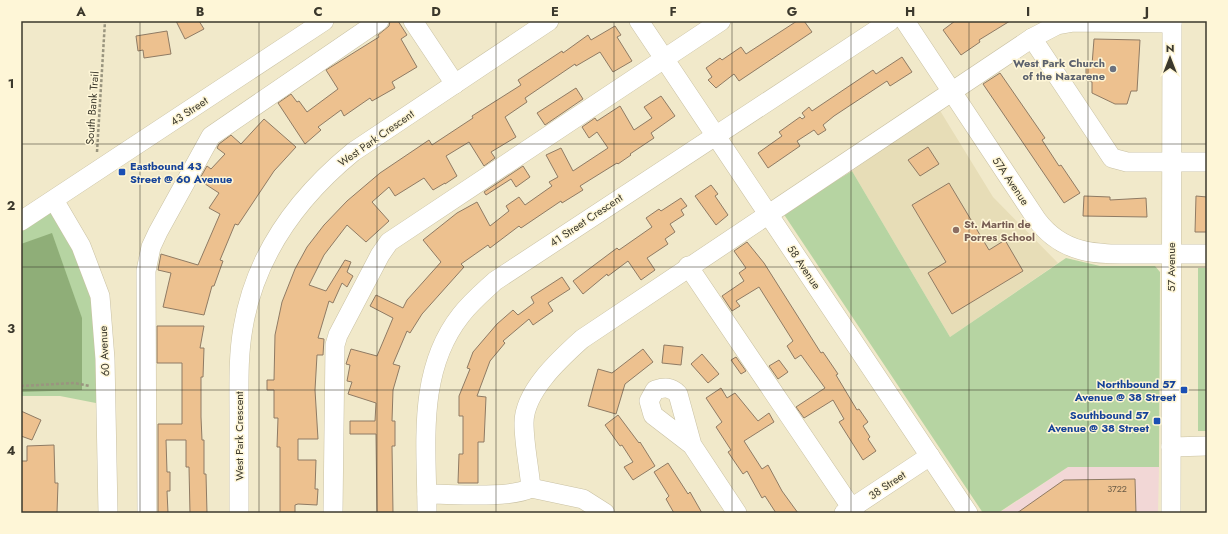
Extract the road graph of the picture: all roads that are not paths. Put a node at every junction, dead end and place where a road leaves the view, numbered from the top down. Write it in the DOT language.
graph roads {
  1 [pos="324,21"];
  2 [pos="379,21"];
  3 [pos="413,21"];
  4 [pos="549,21"];
  5 [pos="639,21"];
  6 [pos="721,21"];
  7 [pos="890,21"];
  8 [pos="905,21"];
  9 [pos="1172,22"];
  10 [pos="1032,38"];
  11 [pos="664,58"];
  12 [pos="455,84"];
  13 [pos="952,92"];
  14 [pos="715,135"];
  15 [pos="1171,162"];
  16 [pos="1207,162"];
  17 [pos="54,200"];
  18 [pos="768,213"];
  19 [pos="21,221"];
  20 [pos="1171,253"];
  21 [pos="1207,254"];
  22 [pos="688,266"];
  23 [pos="692,445"];
  24 [pos="1171,446"];
  25 [pos="1207,446"];
  26 [pos="930,456"];
  27 [pos="531,488"];
  28 [pos="427,494"];
  29 [pos="850,511"];
  30 [pos="108,513"];
  31 [pos="147,513"];
  32 [pos="239,513"];
  33 [pos="334,513"];
  34 [pos="427,513"];
  35 [pos="605,513"];
  36 [pos="737,513"];
  37 [pos="968,513"];
  38 [pos="1171,513"];
  1 -- 17 [label="street, 43 Street"];
  2 -- 31 [label="street"];
  3 -- 12 [label="street"];
  4 -- 12 [label="street, West Park Crescent"];
  5 -- 11 [label="street, 58 Avenue"];
  6 -- 11 [label="street"];
  7 -- 14 [label="street, 41 Street Crescent"];
  8 -- 13 [label="street, 57A Avenue"];
  9 -- 10 [label="street"];
  9 -- 15 [label="street, 57 Avenue"];
  10 -- 13 [label="street"];
  10 -- 15 [label="street"];
  11 -- 14 [label="street, 58 Avenue"];
  11 -- 33 [label="street"];
  12 -- 32 [label="street, West Park Crescent"];
  13 -- 18 [label="street"];
  13 -- 20 [label="street, 57A Avenue"];
  14 -- 18 [label="street, 58 Avenue"];
  14 -- 28 [label="street, 41 Street Crescent"];
  15 -- 16 [label="street"];
  15 -- 20 [label="street, 57 Avenue"];
  17 -- 19 [label="street, 43 Street"];
  17 -- 30 [label="street, 60 Avenue"];
  18 -- 22 [label="street"];
  18 -- 26 [label="street, 58 Avenue"];
  20 -- 21 [label="street, 57A Avenue"];
  20 -- 24 [label="street, 57 Avenue"];
  22 -- 27 [label="street"];
  22 -- 29 [label="street"];
  23 -- 36 [label="street"];
  24 -- 25 [label="street"];
  24 -- 38 [label="street, 57 Avenue"];
  26 -- 29 [label="street, 38 Street"];
  26 -- 37 [label="street, 58 Avenue"];
  27 -- 28 [label="street"];
  27 -- 35 [label="street"];
  28 -- 34 [label="street, 41 Street Crescent"];
}
